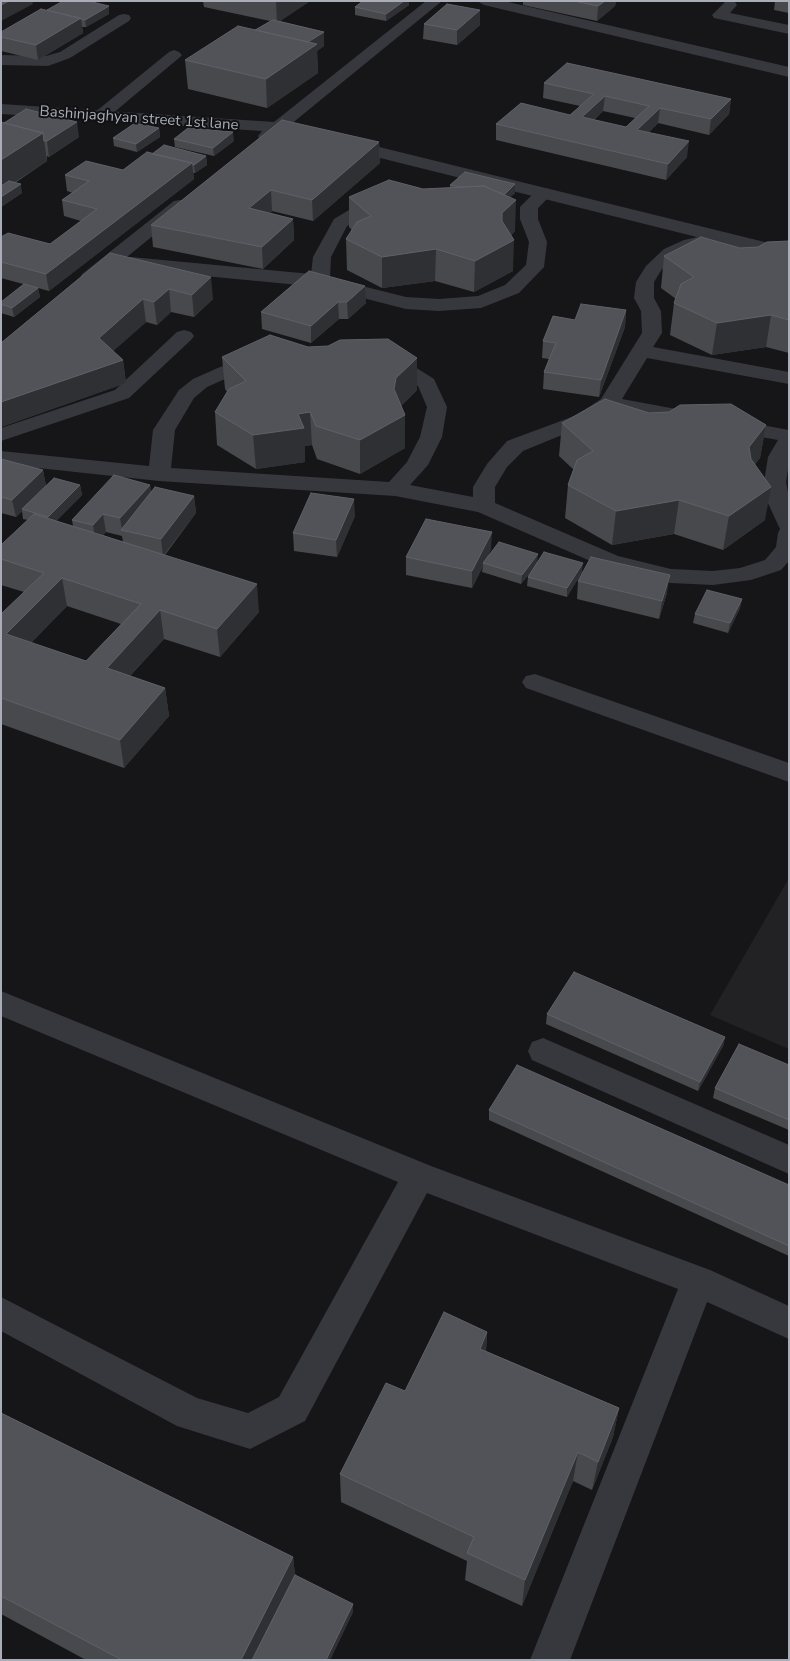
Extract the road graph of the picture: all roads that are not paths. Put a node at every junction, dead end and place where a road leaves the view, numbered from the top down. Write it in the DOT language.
graph roads {
  1 [pos="435,1"];
  2 [pos="484,1"];
  3 [pos="710,1"];
  4 [pos="732,3"];
  5 [pos="124,18"];
  6 [pos="789,30"];
  7 [pos="174,55"];
  8 [pos="1,60"];
  9 [pos="789,72"];
  10 [pos="1,109"];
  11 [pos="30,112"];
  12 [pos="100,116"];
  13 [pos="8,126"];
  14 [pos="277,127"];
  15 [pos="254,146"];
  16 [pos="544,193"];
  17 [pos="193,194"];
  18 [pos="403,200"];
  19 [pos="723,238"];
  20 [pos="789,254"];
  21 [pos="110,261"];
  22 [pos="320,281"];
  23 [pos="79,286"];
  24 [pos="184,336"];
  25 [pos="641,351"];
  26 [pos="362,355"];
  27 [pos="278,358"];
  28 [pos="789,378"];
  29 [pos="609,403"];
  30 [pos="1,435"];
  31 [pos="789,438"];
  32 [pos="1,457"];
  33 [pos="159,474"];
  34 [pos="395,489"];
  35 [pos="484,506"];
  36 [pos="789,525"];
  37 [pos="789,533"];
  38 [pos="535,682"];
  39 [pos="789,773"];
  40 [pos="1,1002"];
  41 [pos="543,1051"];
  42 [pos="789,1160"];
  43 [pos="419,1176"];
  44 [pos="698,1281"];
  45 [pos="1,1313"];
  46 [pos="789,1323"];
  47 [pos="550,1660"];
  1 -- 14 [label="street"];
  2 -- 9 [label="street"];
  3 -- 4 [label="street"];
  4 -- 6 [label="street"];
  5 -- 8 [label="street"];
  7 -- 12 [label="street"];
  10 -- 11 [label="street, Bashinjaghyan street 1st lane"];
  11 -- 12 [label="street, Bashinjaghyan street 1st lane"];
  11 -- 13 [label="street"];
  12 -- 14 [label="street, Bashinjaghyan street 1st lane"];
  14 -- 15 [label="street"];
  14 -- 16 [label="street, Bashinjaghyan street 1st lane"];
  16 -- 19 [label="street, Bashinjaghyan street 1st lane"];
  16 -- 22 [label="street"];
  17 -- 21 [label="street"];
  18 -- 22 [label="street"];
  19 -- 20 [label="street, Bashinjaghyan street 1st lane"];
  19 -- 25 [label="street"];
  21 -- 22 [label="street"];
  21 -- 23 [label="street"];
  24 -- 30 [label="street"];
  25 -- 28 [label="street"];
  25 -- 29 [label="street"];
  26 -- 34 [label="street"];
  27 -- 33 [label="street"];
  29 -- 31 [label="street"];
  29 -- 35 [label="street"];
  31 -- 36 [label="street"];
  32 -- 33 [label="street"];
  33 -- 34 [label="street"];
  34 -- 35 [label="street"];
  35 -- 37 [label="street"];
  38 -- 39 [label="street"];
  40 -- 43 [label="street"];
  41 -- 42 [label="street"];
  43 -- 44 [label="street"];
  43 -- 45 [label="street"];
  44 -- 46 [label="street"];
  44 -- 47 [label="street"];
}
